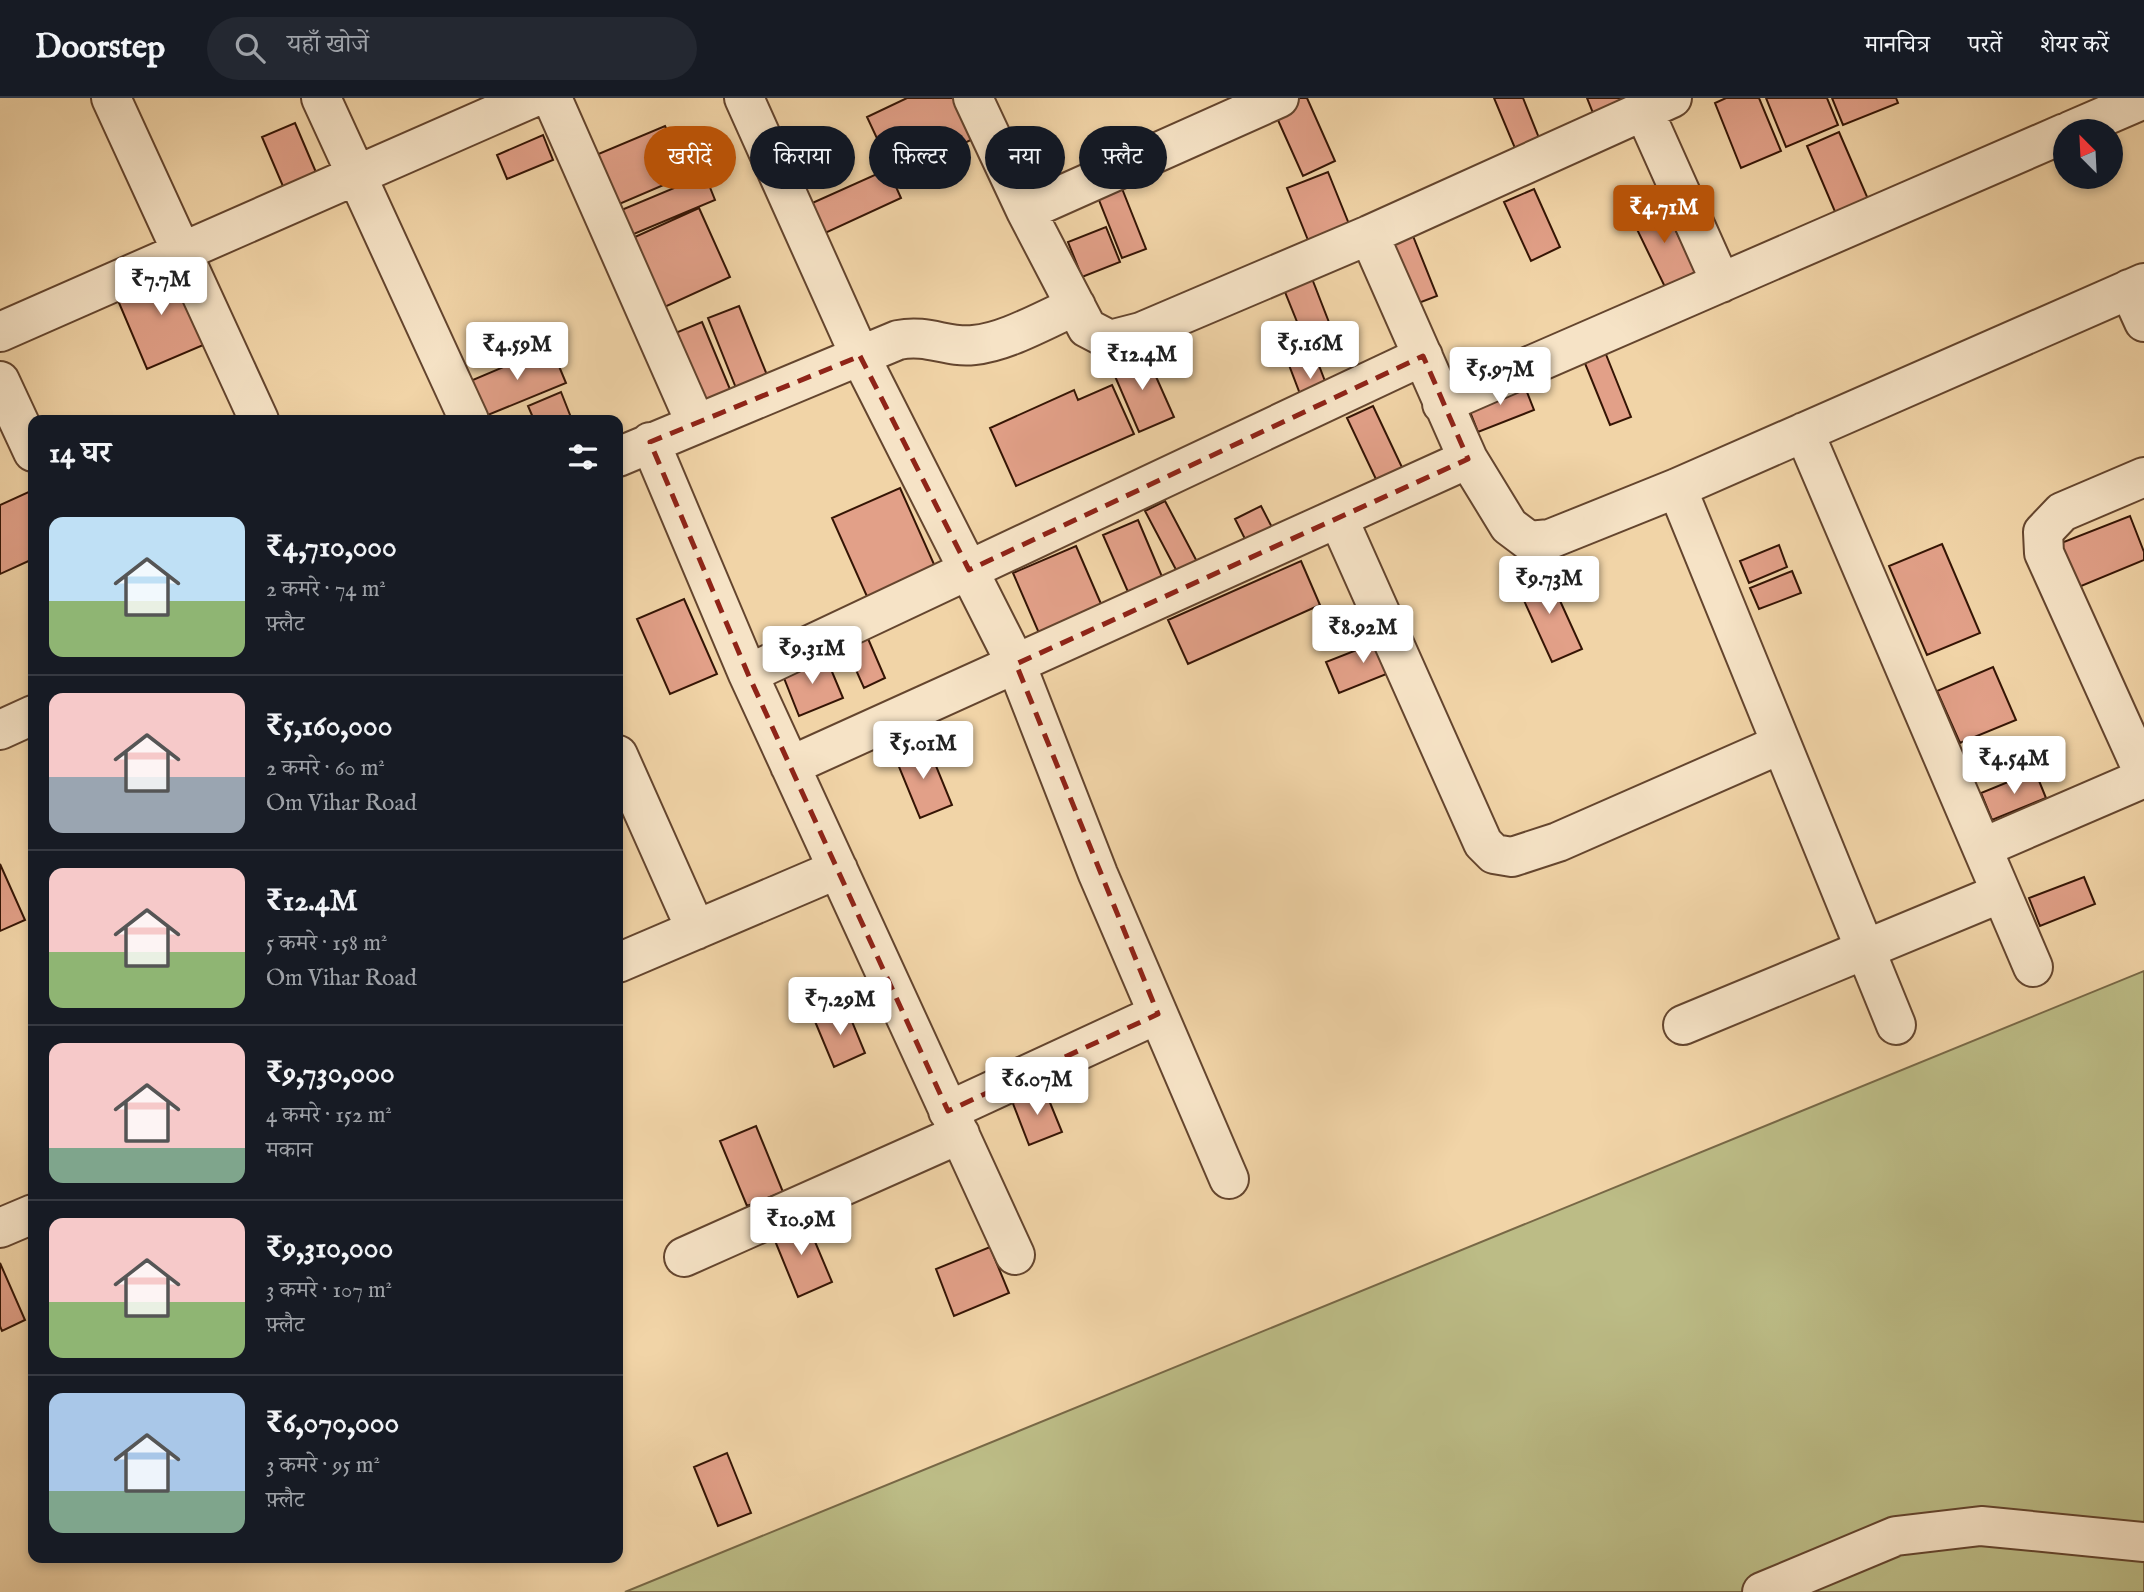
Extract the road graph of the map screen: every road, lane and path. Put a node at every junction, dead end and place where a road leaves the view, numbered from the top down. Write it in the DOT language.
graph roads {
  1 [pos="111,98"];
  2 [pos="321,98"];
  3 [pos="532,98"];
  4 [pos="552,98"];
  5 [pos="744,98"];
  6 [pos="973,98"];
  7 [pos="1279,98"];
  8 [pos="2134,101"];
  9 [pos="1658,104"];
  10 [pos="2095,119"];
  11 [pos="2053,138"];
  12 [pos="357,173"];
  13 [pos="1026,211"];
  14 [pos="1369,234"];
  15 [pos="183,252"];
  16 [pos="1721,283"];
  17 [pos="2139,298"];
  18 [pos="1076,306"];
  19 [pos="0,332"];
  20 [pos="860,356"];
  21 [pos="1423,356"];
  22 [pos="0,381"];
  23 [pos="1442,404"];
  24 [pos="257,415"];
  25 [pos="467,415"];
  26 [pos="696,424"];
  27 [pos="1804,432"];
  28 [pos="28,441"];
  29 [pos="634,450"];
  30 [pos="1468,459"];
  31 [pos="2144,477"];
  32 [pos="1677,488"];
  33 [pos="1338,518"];
  34 [pos="969,570"];
  35 [pos="1016,664"];
  36 [pos="748,674"];
  37 [pos="28,717"];
  38 [pos="0,730"];
  39 [pos="1782,744"];
  40 [pos="623,766"];
  41 [pos="790,766"];
  42 [pos="2144,776"];
  43 [pos="1982,848"];
  44 [pos="838,869"];
  45 [pos="2001,893"];
  46 [pos="696,930"];
  47 [pos="1865,949"];
  48 [pos="623,961"];
  49 [pos="2032,967"];
  50 [pos="1158,1014"];
  51 [pos="1683,1025"];
  52 [pos="1896,1025"];
  53 [pos="954,1122"];
  54 [pos="1229,1179"];
  55 [pos="28,1216"];
  56 [pos="0,1228"];
  57 [pos="1016,1255"];
  58 [pos="684,1257"];
  59 [pos="2144,1542"];
  60 [pos="1762,1592"];
  1 -- 15 [label="street"];
  2 -- 12 [label="street"];
  3 -- 12 [label="street"];
  4 -- 26 [label="street"];
  5 -- 20 [label="street"];
  6 -- 13 [label="street"];
  7 -- 13 [label="street"];
  8 -- 10 [label="street"];
  9 -- 14 [label="street"];
  9 -- 16 [label="street"];
  11 -- 16 [label="street"];
  12 -- 15 [label="street"];
  12 -- 25 [label="street"];
  13 -- 18 [label="street"];
  14 -- 18 [label="street"];
  14 -- 21 [label="street"];
  15 -- 19 [label="street"];
  15 -- 24 [label="street"];
  16 -- 23 [label="street"];
  17 -- 27 [label="street"];
  18 -- 20 [label="street"];
  20 -- 26 [label="street"];
  20 -- 34 [label="street"];
  21 -- 23 [label="street"];
  21 -- 34 [label="street"];
  22 -- 28 [label="street"];
  23 -- 30 [label="street"];
  26 -- 29 [label="street"];
  27 -- 32 [label="street"];
  27 -- 43 [label="street"];
  29 -- 36 [label="street"];
  30 -- 32 [label="street"];
  30 -- 33 [label="street"];
  31 -- 42 [label="street"];
  32 -- 39 [label="street"];
  33 -- 35 [label="street"];
  33 -- 39 [label="street"];
  34 -- 35 [label="street"];
  34 -- 36 [label="street"];
  35 -- 41 [label="street"];
  35 -- 50 [label="street"];
  36 -- 41 [label="street"];
  37 -- 38 [label="street"];
  39 -- 47 [label="street"];
  40 -- 46 [label="street"];
  41 -- 44 [label="street"];
  42 -- 43 [label="street"];
  43 -- 45 [label="street"];
  44 -- 46 [label="street"];
  44 -- 53 [label="street"];
  45 -- 47 [label="street"];
  45 -- 49 [label="street"];
  46 -- 48 [label="street"];
  47 -- 51 [label="street"];
  47 -- 52 [label="street"];
  50 -- 53 [label="street"];
  50 -- 54 [label="street"];
  53 -- 57 [label="street"];
  53 -- 58 [label="street"];
  55 -- 56 [label="street"];
  59 -- 60 [label="street"];
}
